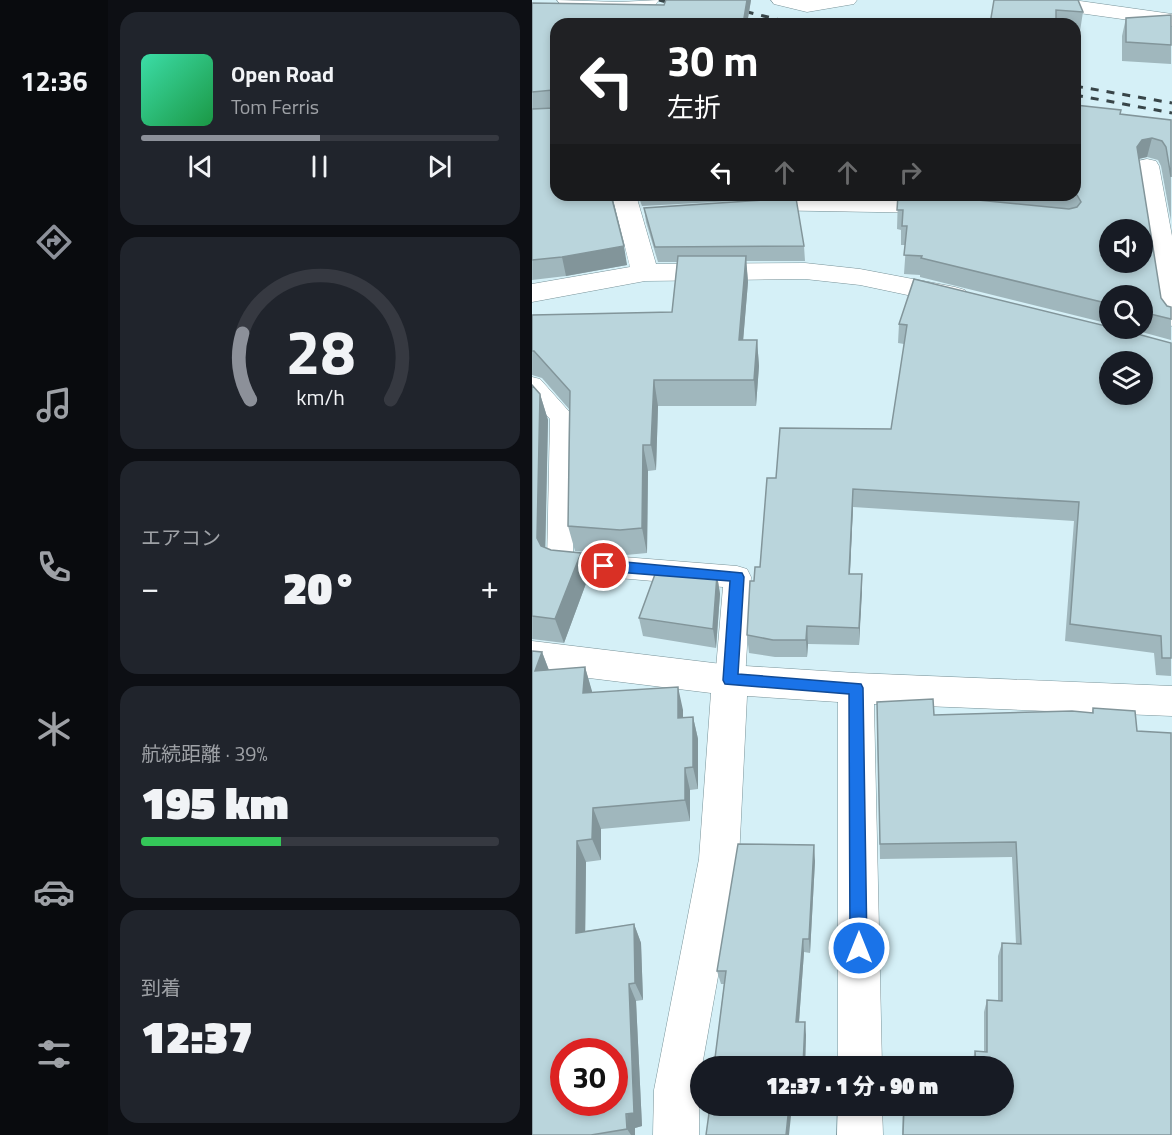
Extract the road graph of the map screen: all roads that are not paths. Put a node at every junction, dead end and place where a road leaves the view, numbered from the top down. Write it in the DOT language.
graph roads {
  1 [pos="649,0"];
  2 [pos="781,0"];
  3 [pos="847,0"];
  4 [pos="1029,0"];
  5 [pos="564,6"];
  6 [pos="1157,12"];
  7 [pos="1147,166"];
  8 [pos="742,207"];
  9 [pos="635,208"];
  10 [pos="949,208"];
  11 [pos="1165,235"];
  12 [pos="645,273"];
  13 [pos="532,293"];
  14 [pos="979,301"];
  15 [pos="1171,317"];
  16 [pos="532,385"];
  17 [pos="532,656"];
  18 [pos="730,680"];
  19 [pos="856,688"];
  20 [pos="1171,701"];
  21 [pos="860,1056"];
  22 [pos="860,1116"];
  23 [pos="676,1135"];
  24 [pos="860,1135"];
  1 -- 5 [label="street"];
  2 -- 3 [label="street"];
  4 -- 6 [label="street"];
  7 -- 11 [label="street"];
  8 -- 10 [label="lane"];
  9 -- 12 [label="street"];
  11 -- 15 [label="street"];
  12 -- 13 [label="street"];
  12 -- 14 [label="street"];
  16 -- 18 [label="lane"];
  17 -- 18 [label="street"];
  18 -- 19 [label="street"];
  18 -- 23 [label="street"];
  19 -- 20 [label="street"];
  19 -- 21 [label="street"];
  22 -- 24 [label="street"];
}
